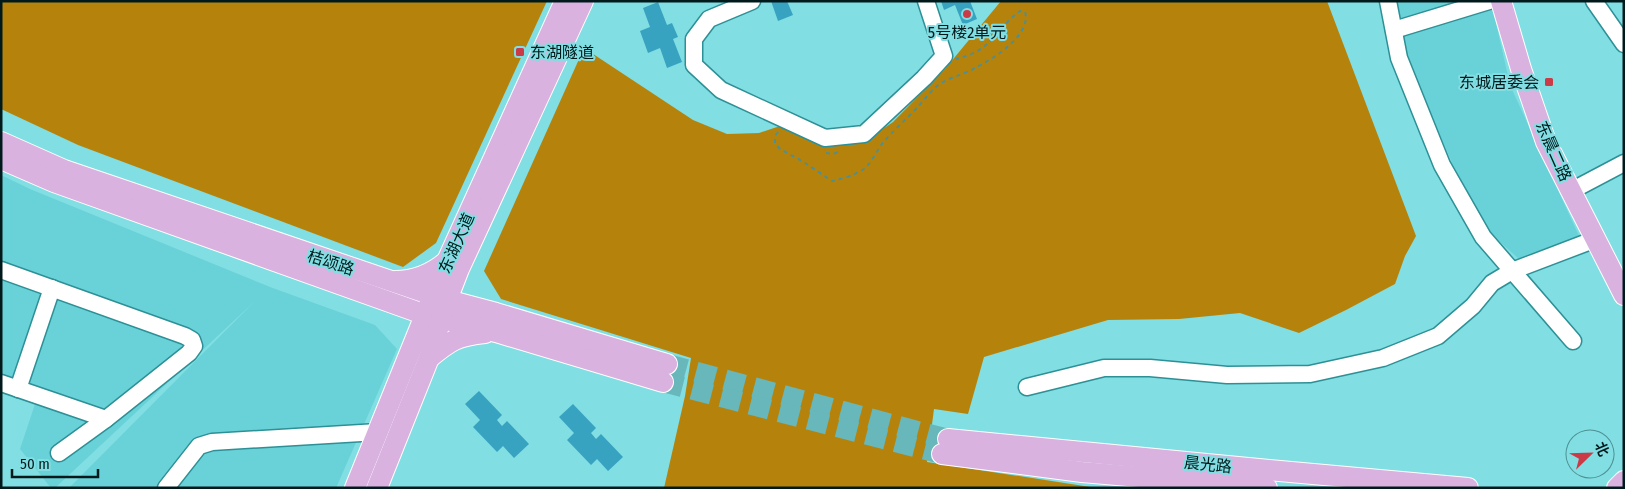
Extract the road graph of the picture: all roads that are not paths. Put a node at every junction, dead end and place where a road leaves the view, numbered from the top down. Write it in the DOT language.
graph roads {
  1 [pos="565,1"];
  2 [pos="583,1"];
  3 [pos="752,1"];
  4 [pos="926,1"];
  5 [pos="1388,1"];
  6 [pos="1489,1"];
  7 [pos="1501,1"];
  8 [pos="1511,1"];
  9 [pos="1594,1"];
  10 [pos="1394,30"];
  11 [pos="1624,44"];
  12 [pos="2,157"];
  13 [pos="1624,163"];
  14 [pos="1575,189"];
  15 [pos="1596,239"];
  16 [pos="453,265"];
  17 [pos="1,270"];
  18 [pos="1624,270"];
  19 [pos="1512,271"];
  20 [pos="389,281"];
  21 [pos="52,288"];
  22 [pos="1624,295"];
  23 [pos="440,298"];
  24 [pos="382,300"];
  25 [pos="496,312"];
  26 [pos="434,317"];
  27 [pos="496,332"];
  28 [pos="1573,341"];
  29 [pos="420,354"];
  30 [pos="1,383"];
  31 [pos="1027,388"];
  32 [pos="18,389"];
  33 [pos="106,420"];
  34 [pos="378,432"];
  35 [pos="59,453"];
  36 [pos="1624,481"];
  37 [pos="166,488"];
  38 [pos="355,488"];
  39 [pos="377,488"];
  40 [pos="1267,488"];
  41 [pos="1468,488"];
  42 [pos="1617,488"];
  1 -- 16 [label="main road, 东湖大道"];
  2 -- 16 [label="main road, 东湖大道"];
  3 -- 4 [label="street"];
  5 -- 10 [label="street"];
  6 -- 10 [label="street"];
  7 -- 14 [label="main road, 东晨二路"];
  8 -- 14 [label="main road, 东晨二路"];
  9 -- 11 [label="street"];
  10 -- 19 [label="street"];
  12 -- 20 [label="main road, 桔颂路"];
  12 -- 24 [label="main road, 桔颂路"];
  13 -- 14 [label="street"];
  14 -- 15 [label="main road, 东晨二路"];
  14 -- 18 [label="main road, 东晨二路"];
  15 -- 19 [label="street"];
  15 -- 22 [label="main road, 东晨二路"];
  16 -- 20 [label="main road"];
  16 -- 23 [label="main road, 东湖大道"];
  16 -- 25 [label="main road"];
  17 -- 21 [label="street"];
  19 -- 28 [label="street"];
  19 -- 31 [label="street"];
  20 -- 23 [label="main road, 桔颂路"];
  21 -- 32 [label="street"];
  21 -- 33 [label="street"];
  23 -- 25 [label="main road, 桔颂路"];
  23 -- 26 [label="main road, 东湖大道"];
  24 -- 26 [label="main road, 桔颂路"];
  24 -- 29 [label="main road"];
  25 -- 27 [label="main road, 桔颂路"];
  26 -- 27 [label="main road, 桔颂路"];
  26 -- 29 [label="main road, 东湖大道"];
  27 -- 29 [label="main road"];
  29 -- 34 [label="main road, 东湖大道"];
  29 -- 39 [label="main road, 东湖大道"];
  30 -- 32 [label="street"];
  32 -- 33 [label="street"];
  33 -- 35 [label="street"];
  34 -- 37 [label="street"];
  34 -- 38 [label="main road, 东湖大道"];
  36 -- 42 [label="main road"];
  40 -- 41 [label="main road, 晨光路"];
}
